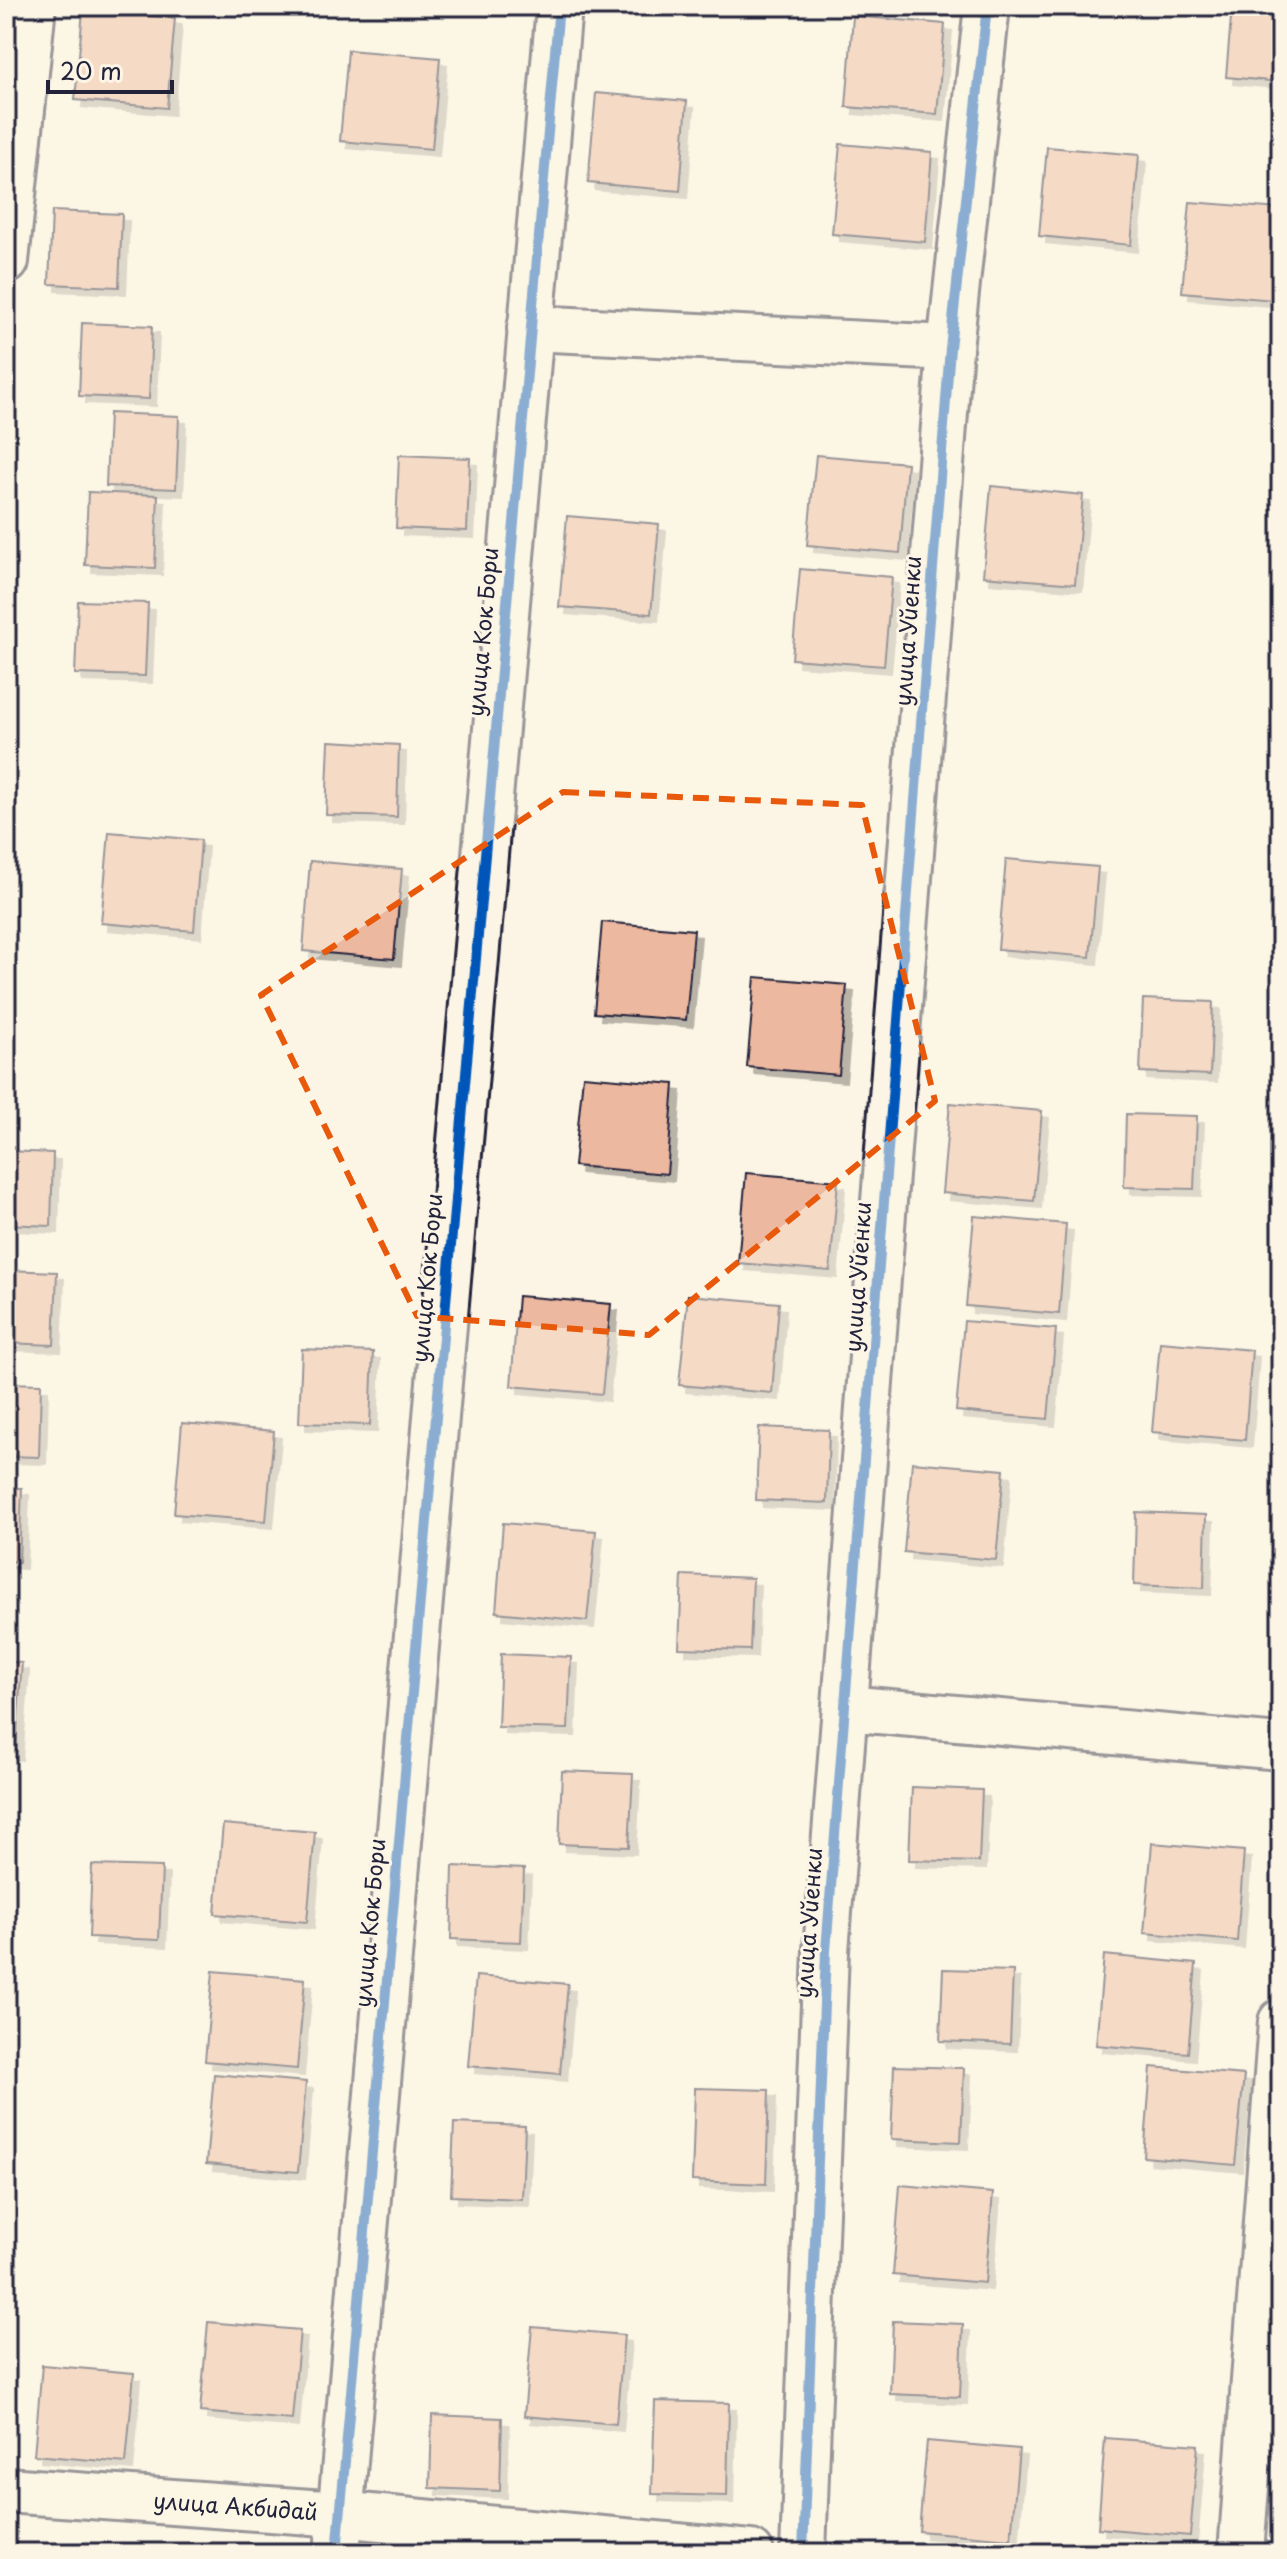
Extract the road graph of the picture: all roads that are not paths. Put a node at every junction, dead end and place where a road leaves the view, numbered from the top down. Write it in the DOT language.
graph roads {
  1 [pos="33,6"];
  2 [pos="559,6"];
  3 [pos="987,6"];
  4 [pos="6,261"];
  5 [pos="530,328"];
  6 [pos="950,348"];
  7 [pos="845,1708"];
  8 [pos="1281,1747"];
  9 [pos="1281,2022"];
  10 [pos="6,2490"];
  11 [pos="338,2533"];
  12 [pos="751,2553"];
  13 [pos="803,2553"];
  14 [pos="1241,2553"];
  1 -- 4 [label="street"];
  2 -- 5 [label="street, улица Кок Бори"];
  3 -- 6 [label="street, улица Уйенки"];
  5 -- 6 [label="street"];
  5 -- 11 [label="street, улица Кок Бори"];
  6 -- 7 [label="street, улица Уйенки"];
  7 -- 8 [label="street"];
  7 -- 13 [label="street, улица Уйенки"];
  9 -- 14 [label="street"];
  10 -- 11 [label="street, улица Акбидай"];
  11 -- 12 [label="street, улица Акбидай"];
}
